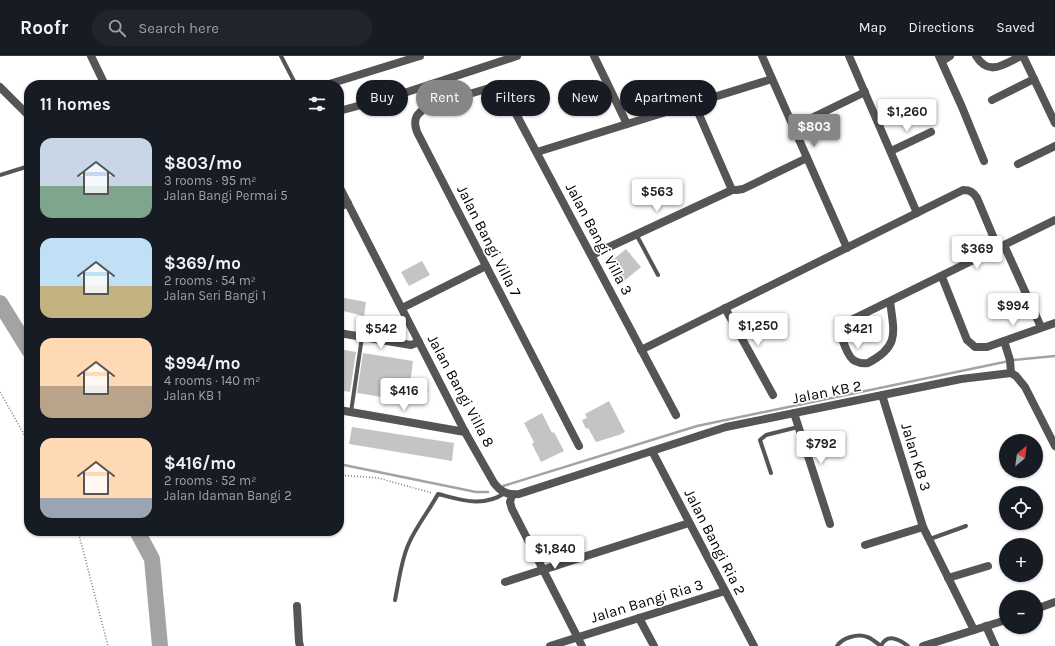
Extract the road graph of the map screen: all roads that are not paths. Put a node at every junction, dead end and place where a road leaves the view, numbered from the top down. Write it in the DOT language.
graph roads {
  1 [pos="92,56"];
  2 [pos="281,56"];
  3 [pos="420,56"];
  4 [pos="517,56"];
  5 [pos="594,56"];
  6 [pos="762,56"];
  7 [pos="849,56"];
  8 [pos="950,56"];
  9 [pos="976,56"];
  10 [pos="1022,56"];
  11 [pos="940,59"];
  12 [pos="772,79"];
  13 [pos="1034,79"];
  14 [pos="103,80"];
  15 [pos="293,80"];
  16 [pos="342,80"];
  17 [pos="0,87"];
  18 [pos="481,90"];
  19 [pos="865,92"];
  20 [pos="717,96"];
  21 [pos="992,100"];
  22 [pos="344,110"];
  23 [pos="24,111"];
  24 [pos="517,116"];
  25 [pos="653,116"];
  26 [pos="700,116"];
  27 [pos="1055,123"];
  28 [pos="627,124"];
  29 [pos="793,127"];
  30 [pos="931,132"];
  31 [pos="1055,146"];
  32 [pos="891,151"];
  33 [pos="537,152"];
  34 [pos="807,158"];
  35 [pos="984,161"];
  36 [pos="1018,164"];
  37 [pos="24,168"];
  38 [pos="0,174"];
  39 [pos="732,190"];
  40 [pos="344,195"];
  41 [pos="348,203"];
  42 [pos="344,205"];
  43 [pos="917,213"];
  44 [pos="1055,220"];
  45 [pos="636,234"];
  46 [pos="1001,246"];
  47 [pos="847,248"];
  48 [pos="592,255"];
  49 [pos="486,266"];
  50 [pos="658,275"];
  51 [pos="942,277"];
  52 [pos="890,301"];
  53 [pos="402,308"];
  54 [pos="725,308"];
  55 [pos="1055,323"];
  56 [pos="1041,327"];
  57 [pos="344,334"];
  58 [pos="362,337"];
  59 [pos="1004,341"];
  60 [pos="419,342"];
  61 [pos="641,350"];
  62 [pos="1011,366"];
  63 [pos="773,395"];
  64 [pos="882,395"];
  65 [pos="344,411"];
  66 [pos="350,412"];
  67 [pos="794,413"];
  68 [pos="676,415"];
  69 [pos="798,427"];
  70 [pos="465,432"];
  71 [pos="579,446"];
  72 [pos="1055,446"];
  73 [pos="652,451"];
  74 [pos="771,473"];
  75 [pos="508,494"];
  76 [pos="689,523"];
  77 [pos="830,524"];
  78 [pos="966,526"];
  79 [pos="923,527"];
  80 [pos="929,539"];
  81 [pos="865,545"];
  82 [pos="988,566"];
  83 [pos="543,570"];
  84 [pos="948,578"];
  85 [pos="505,582"];
  86 [pos="725,591"];
  87 [pos="395,600"];
  88 [pos="1055,602"];
  89 [pos="297,606"];
  90 [pos="1043,606"];
  91 [pos="639,618"];
  92 [pos="999,622"];
  93 [pos="986,626"];
  94 [pos="974,630"];
  95 [pos="577,637"];
  96 [pos="300,646"];
  97 [pos="550,646"];
  98 [pos="582,646"];
  99 [pos="654,646"];
  100 [pos="754,646"];
  101 [pos="837,646"];
  102 [pos="881,646"];
  103 [pos="908,646"];
  104 [pos="923,646"];
  105 [pos="994,646"];
  1 -- 14 [label="street"];
  2 -- 15 [label="lane"];
  3 -- 16 [label="street"];
  4 -- 22 [label="street"];
  5 -- 28 [label="street"];
  6 -- 12 [label="street"];
  7 -- 19 [label="street"];
  8 -- 11 [label="street"];
  9 -- 10 [label="street"];
  10 -- 13 [label="street"];
  11 -- 35 [label="street"];
  12 -- 20 [label="street"];
  12 -- 29 [label="street"];
  13 -- 21 [label="street"];
  13 -- 27 [label="street"];
  17 -- 23 [label="street"];
  18 -- 49 [label="street, Jalan Bangi Villa 7"];
  19 -- 29 [label="street"];
  19 -- 32 [label="street"];
  24 -- 33 [label="street, Jalan Bangi Villa 3"];
  25 -- 28 [label="street"];
  26 -- 39 [label="street"];
  28 -- 33 [label="street"];
  29 -- 34 [label="street"];
  30 -- 32 [label="street"];
  31 -- 36 [label="street"];
  32 -- 43 [label="street"];
  33 -- 48 [label="street, Jalan Bangi Villa 3"];
  34 -- 39 [label="street"];
  34 -- 47 [label="street"];
  37 -- 38 [label="lane"];
  39 -- 45 [label="street"];
  40 -- 41 [label="street, Jalan Bangi Villa 8"];
  41 -- 42 [label="street"];
  41 -- 53 [label="street, Jalan Bangi Villa 8"];
  43 -- 46 [label="street"];
  43 -- 47 [label="street"];
  44 -- 46 [label="street"];
  45 -- 48 [label="street"];
  45 -- 50 [label="lane"];
  46 -- 51 [label="street"];
  46 -- 56 [label="street"];
  47 -- 54 [label="street"];
  48 -- 61 [label="street, Jalan Bangi Villa 3"];
  49 -- 53 [label="street"];
  49 -- 71 [label="street, Jalan Bangi Villa 7"];
  51 -- 52 [label="street"];
  51 -- 59 [label="street"];
  52 -- 52 [label="street"];
  53 -- 60 [label="street, Jalan Bangi Villa 8"];
  54 -- 61 [label="street"];
  54 -- 63 [label="street"];
  55 -- 56 [label="street"];
  56 -- 59 [label="street"];
  57 -- 58 [label="street"];
  58 -- 60 [label="street"];
  58 -- 66 [label="lane"];
  59 -- 62 [label="street"];
  60 -- 70 [label="street, Jalan Bangi Villa 8"];
  61 -- 68 [label="street, Jalan Bangi Villa 3"];
  62 -- 64 [label="street, Jalan KB 2"];
  62 -- 72 [label="street"];
  64 -- 67 [label="street, Jalan KB 2"];
  64 -- 79 [label="street, Jalan KB 3"];
  65 -- 66 [label="street"];
  66 -- 70 [label="street"];
  67 -- 69 [label="street"];
  67 -- 73 [label="street, Jalan KB 2"];
  69 -- 74 [label="lane"];
  69 -- 77 [label="street"];
  70 -- 75 [label="street, Jalan Bangi Villa 8"];
  73 -- 75 [label="street, Jalan KB 2"];
  73 -- 76 [label="street, Jalan Bangi Ria 2"];
  75 -- 83 [label="street"];
  75 -- 87 [label="lane"];
  76 -- 83 [label="street"];
  76 -- 86 [label="street, Jalan Bangi Ria 2"];
  78 -- 80 [label="lane"];
  79 -- 80 [label="street, Jalan KB 3"];
  79 -- 81 [label="street"];
  80 -- 84 [label="street, Jalan KB 3"];
  82 -- 84 [label="street"];
  83 -- 85 [label="street"];
  83 -- 95 [label="street"];
  84 -- 94 [label="street, Jalan KB 3"];
  86 -- 91 [label="street, Jalan Bangi Ria 3"];
  86 -- 100 [label="street, Jalan Bangi Ria 2"];
  88 -- 90 [label="street"];
  89 -- 96 [label="street"];
  91 -- 95 [label="street, Jalan Bangi Ria 3"];
  91 -- 99 [label="street"];
  92 -- 93 [label="street"];
  93 -- 94 [label="street"];
  93 -- 105 [label="street"];
  94 -- 104 [label="street"];
  95 -- 97 [label="street, Jalan Bangi Ria 3"];
  95 -- 98 [label="street"];
  101 -- 102 [label="lane"];
  102 -- 103 [label="lane"];
}
